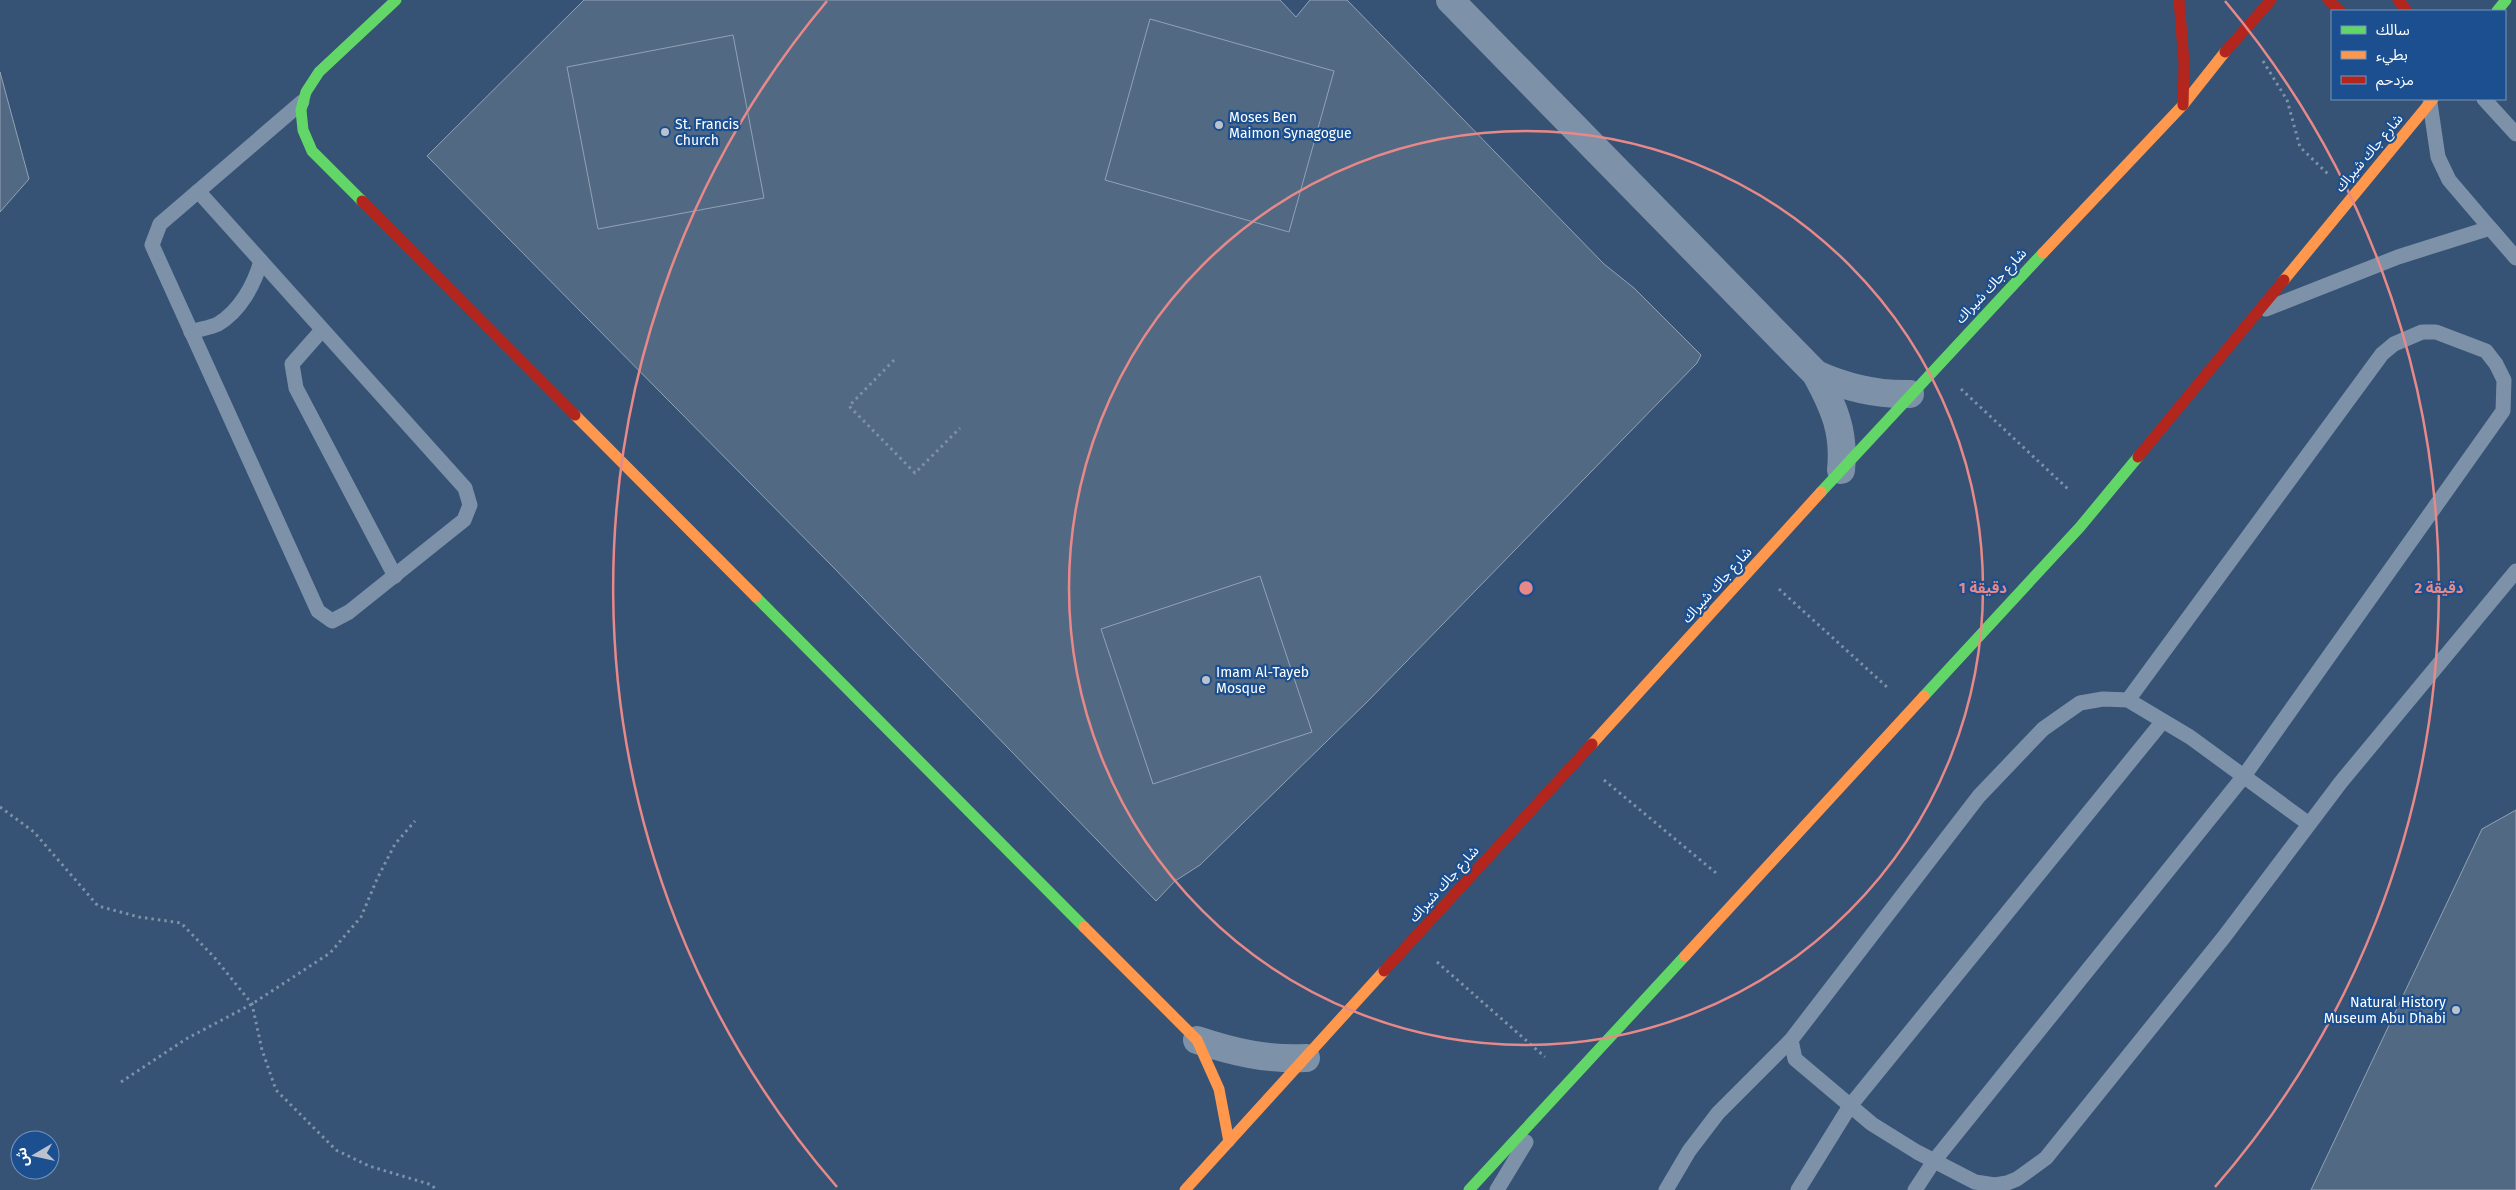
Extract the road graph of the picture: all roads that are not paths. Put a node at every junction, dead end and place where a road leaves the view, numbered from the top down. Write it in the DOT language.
graph roads {
  1 [pos="396,0"];
  2 [pos="1450,0"];
  3 [pos="2179,0"];
  4 [pos="2271,0"];
  5 [pos="2328,0"];
  6 [pos="2398,0"];
  7 [pos="2506,0"];
  8 [pos="2339,10"];
  9 [pos="2406,10"];
  10 [pos="2498,10"];
  11 [pos="2430,100"];
  12 [pos="2485,100"];
  13 [pos="302,102"];
  14 [pos="2183,105"];
  15 [pos="2516,134"];
  16 [pos="198,191"];
  17 [pos="2490,228"];
  18 [pos="2516,258"];
  19 [pos="261,261"];
  20 [pos="2257,312"];
  21 [pos="322,330"];
  22 [pos="191,332"];
  23 [pos="1816,374"];
  24 [pos="1910,394"];
  25 [pos="1841,470"];
  26 [pos="2516,571"];
  27 [pos="395,576"];
  28 [pos="2128,700"];
  29 [pos="2163,721"];
  30 [pos="2244,776"];
  31 [pos="2310,824"];
  32 [pos="1196,1040"];
  33 [pos="1791,1040"];
  34 [pos="1306,1058"];
  35 [pos="1850,1106"];
  36 [pos="1543,1111"];
  37 [pos="1229,1142"];
  38 [pos="1934,1161"];
  39 [pos="1995,1188"];
  40 [pos="1185,1190"];
  41 [pos="1469,1190"];
  42 [pos="1498,1190"];
  43 [pos="1666,1190"];
  44 [pos="1798,1190"];
  45 [pos="1915,1190"];
  1 -- 13 [label="street"];
  2 -- 23 [label="street"];
  3 -- 14 [label="street"];
  4 -- 14 [label="street, شارع جاك شيراك"];
  5 -- 8 [label="street"];
  6 -- 9 [label="street"];
  7 -- 10 [label="street"];
  11 -- 17 [label="lane"];
  11 -- 20 [label="street, شارع جاك شيراك"];
  12 -- 15 [label="lane"];
  13 -- 16 [label="lane"];
  13 -- 32 [label="street"];
  14 -- 24 [label="street, شارع جاك شيراك"];
  16 -- 19 [label="lane"];
  16 -- 22 [label="lane"];
  17 -- 18 [label="lane"];
  17 -- 20 [label="lane"];
  19 -- 21 [label="lane"];
  19 -- 22 [label="lane"];
  20 -- 36 [label="street, شارع جاك شيراك"];
  21 -- 27 [label="lane"];
  21 -- 27 [label="lane"];
  22 -- 27 [label="lane"];
  23 -- 24 [label="street"];
  23 -- 25 [label="street"];
  24 -- 25 [label="street, شارع جاك شيراك"];
  25 -- 34 [label="street, شارع جاك شيراك"];
  26 -- 31 [label="lane"];
  28 -- 29 [label="lane"];
  28 -- 30 [label="lane"];
  28 -- 33 [label="lane"];
  29 -- 30 [label="lane"];
  29 -- 35 [label="lane"];
  30 -- 31 [label="lane"];
  30 -- 38 [label="lane"];
  31 -- 39 [label="lane"];
  32 -- 34 [label="street"];
  32 -- 37 [label="street"];
  33 -- 35 [label="lane"];
  33 -- 43 [label="lane"];
  34 -- 37 [label="street, شارع جاك شيراك"];
  35 -- 38 [label="lane"];
  35 -- 44 [label="lane"];
  36 -- 41 [label="street, شارع جاك شيراك"];
  36 -- 42 [label="lane"];
  37 -- 40 [label="street, شارع جاك شيراك"];
  38 -- 39 [label="lane"];
  38 -- 45 [label="lane"];
}
